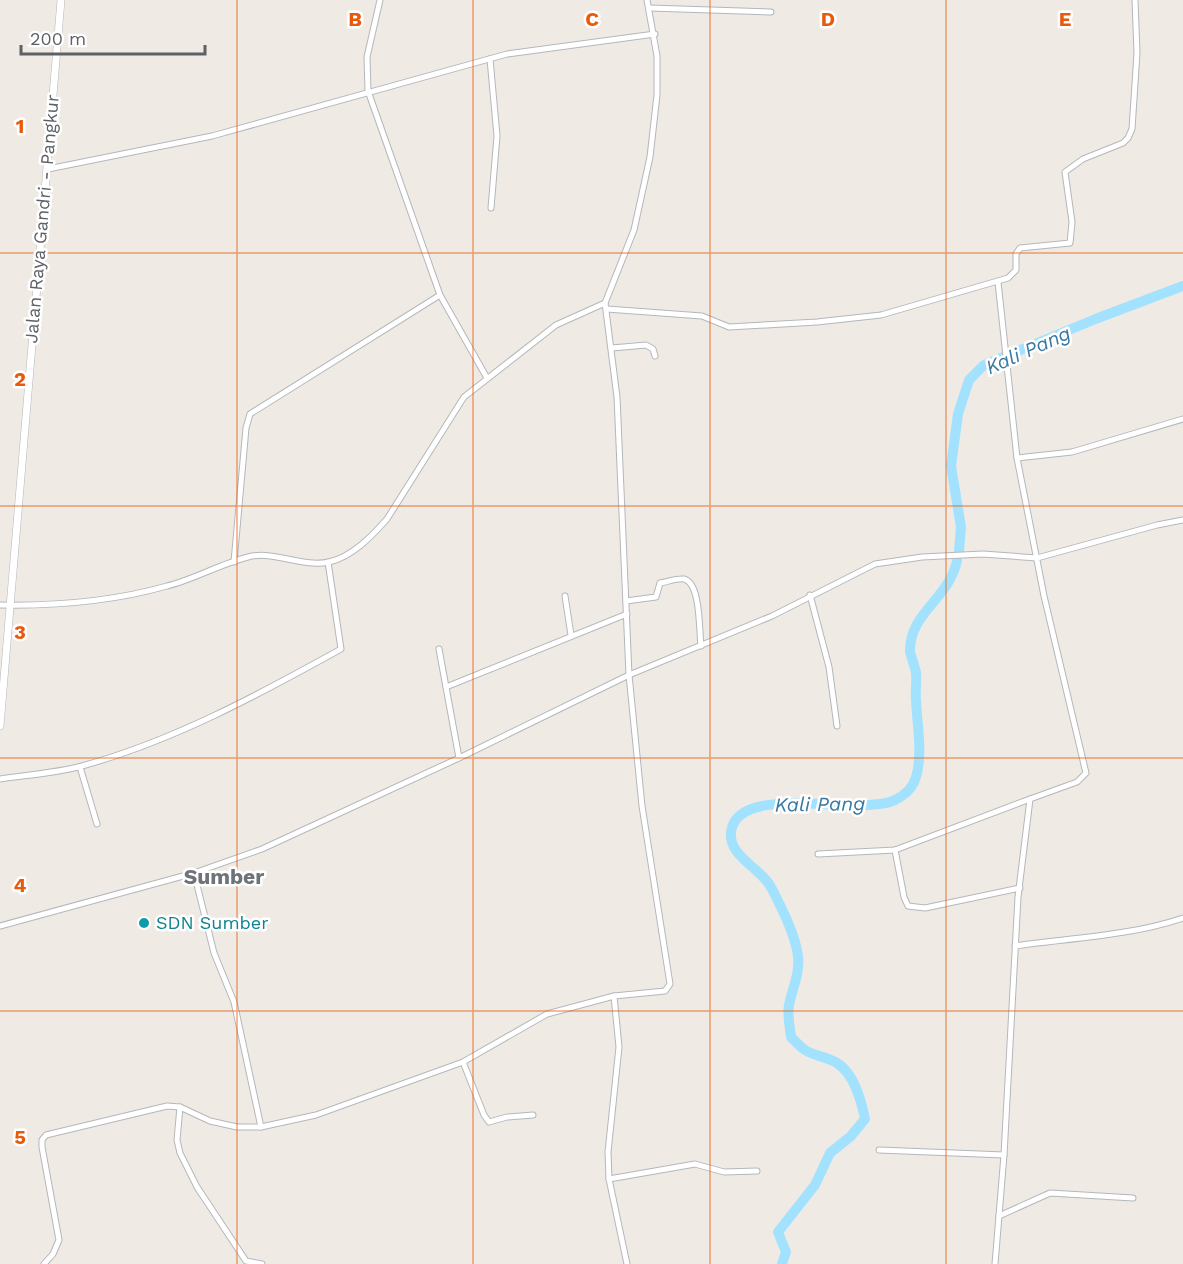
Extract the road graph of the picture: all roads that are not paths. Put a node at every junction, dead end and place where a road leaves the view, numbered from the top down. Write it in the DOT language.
graph roads {
  1 [pos="61,0"];
  2 [pos="374,0"];
  3 [pos="380,0"];
  4 [pos="647,0"];
  5 [pos="1135,0"];
  6 [pos="650,8"];
  7 [pos="771,12"];
  8 [pos="655,34"];
  9 [pos="490,59"];
  10 [pos="368,91"];
  11 [pos="48,169"];
  12 [pos="491,208"];
  13 [pos="998,282"];
  14 [pos="442,298"];
  15 [pos="606,306"];
  16 [pos="612,348"];
  17 [pos="655,356"];
  18 [pos="487,378"];
  19 [pos="1183,419"];
  20 [pos="1017,458"];
  21 [pos="1183,520"];
  22 [pos="1037,558"];
  23 [pos="234,562"];
  24 [pos="328,562"];
  25 [pos="810,595"];
  26 [pos="565,596"];
  27 [pos="626,601"];
  28 [pos="0,605"];
  29 [pos="11,605"];
  30 [pos="627,614"];
  31 [pos="571,636"];
  32 [pos="701,646"];
  33 [pos="439,649"];
  34 [pos="629,675"];
  35 [pos="446,687"];
  36 [pos="0,726"];
  37 [pos="837,726"];
  38 [pos="459,758"];
  39 [pos="80,766"];
  40 [pos="0,779"];
  41 [pos="1030,799"];
  42 [pos="97,824"];
  43 [pos="895,850"];
  44 [pos="818,854"];
  45 [pos="194,873"];
  46 [pos="1020,888"];
  47 [pos="1183,918"];
  48 [pos="0,926"];
  49 [pos="1015,946"];
  50 [pos="614,996"];
  51 [pos="463,1062"];
  52 [pos="180,1107"];
  53 [pos="533,1115"];
  54 [pos="261,1127"];
  55 [pos="879,1150"];
  56 [pos="1004,1155"];
  57 [pos="758,1171"];
  58 [pos="609,1179"];
  59 [pos="1134,1198"];
  60 [pos="999,1216"];
  61 [pos="44,1264"];
  62 [pos="262,1264"];
  63 [pos="627,1264"];
  64 [pos="995,1264"];
  1 -- 11 [label="street, Jalan Raya Gandri - Pangkur"];
  2 -- 3 [label="street"];
  3 -- 10 [label="street"];
  4 -- 6 [label="street"];
  5 -- 13 [label="street"];
  6 -- 7 [label="street"];
  6 -- 8 [label="street"];
  8 -- 9 [label="street"];
  8 -- 15 [label="street"];
  9 -- 10 [label="street"];
  9 -- 12 [label="street"];
  10 -- 11 [label="street"];
  10 -- 14 [label="street"];
  11 -- 29 [label="street, Jalan Raya Gandri - Pangkur"];
  13 -- 15 [label="street"];
  13 -- 20 [label="street"];
  14 -- 18 [label="street"];
  14 -- 23 [label="street"];
  15 -- 16 [label="street"];
  15 -- 18 [label="street"];
  16 -- 17 [label="street"];
  16 -- 27 [label="street"];
  18 -- 24 [label="street"];
  19 -- 20 [label="street"];
  20 -- 22 [label="street"];
  21 -- 22 [label="street"];
  22 -- 25 [label="street"];
  22 -- 41 [label="street"];
  23 -- 24 [label="street"];
  23 -- 29 [label="street"];
  24 -- 39 [label="street"];
  25 -- 32 [label="street"];
  25 -- 37 [label="street"];
  26 -- 31 [label="street"];
  27 -- 30 [label="street"];
  27 -- 32 [label="street"];
  28 -- 29 [label="street"];
  29 -- 36 [label="street, Jalan Raya Gandri - Pangkur"];
  30 -- 31 [label="street"];
  30 -- 34 [label="street"];
  31 -- 35 [label="street"];
  32 -- 34 [label="street"];
  33 -- 35 [label="street"];
  34 -- 38 [label="street"];
  34 -- 50 [label="street"];
  35 -- 38 [label="street"];
  38 -- 45 [label="street"];
  39 -- 40 [label="street"];
  39 -- 42 [label="street"];
  41 -- 43 [label="street"];
  41 -- 46 [label="street"];
  43 -- 44 [label="street"];
  43 -- 46 [label="street"];
  45 -- 48 [label="street"];
  45 -- 54 [label="street"];
  46 -- 49 [label="street"];
  47 -- 49 [label="street"];
  49 -- 56 [label="street"];
  50 -- 51 [label="street"];
  50 -- 58 [label="street"];
  51 -- 53 [label="street"];
  51 -- 54 [label="street"];
  52 -- 54 [label="street"];
  52 -- 61 [label="street"];
  52 -- 62 [label="street"];
  55 -- 56 [label="street"];
  56 -- 60 [label="street"];
  57 -- 58 [label="street"];
  58 -- 63 [label="street"];
  59 -- 60 [label="street"];
  60 -- 64 [label="street"];
}
